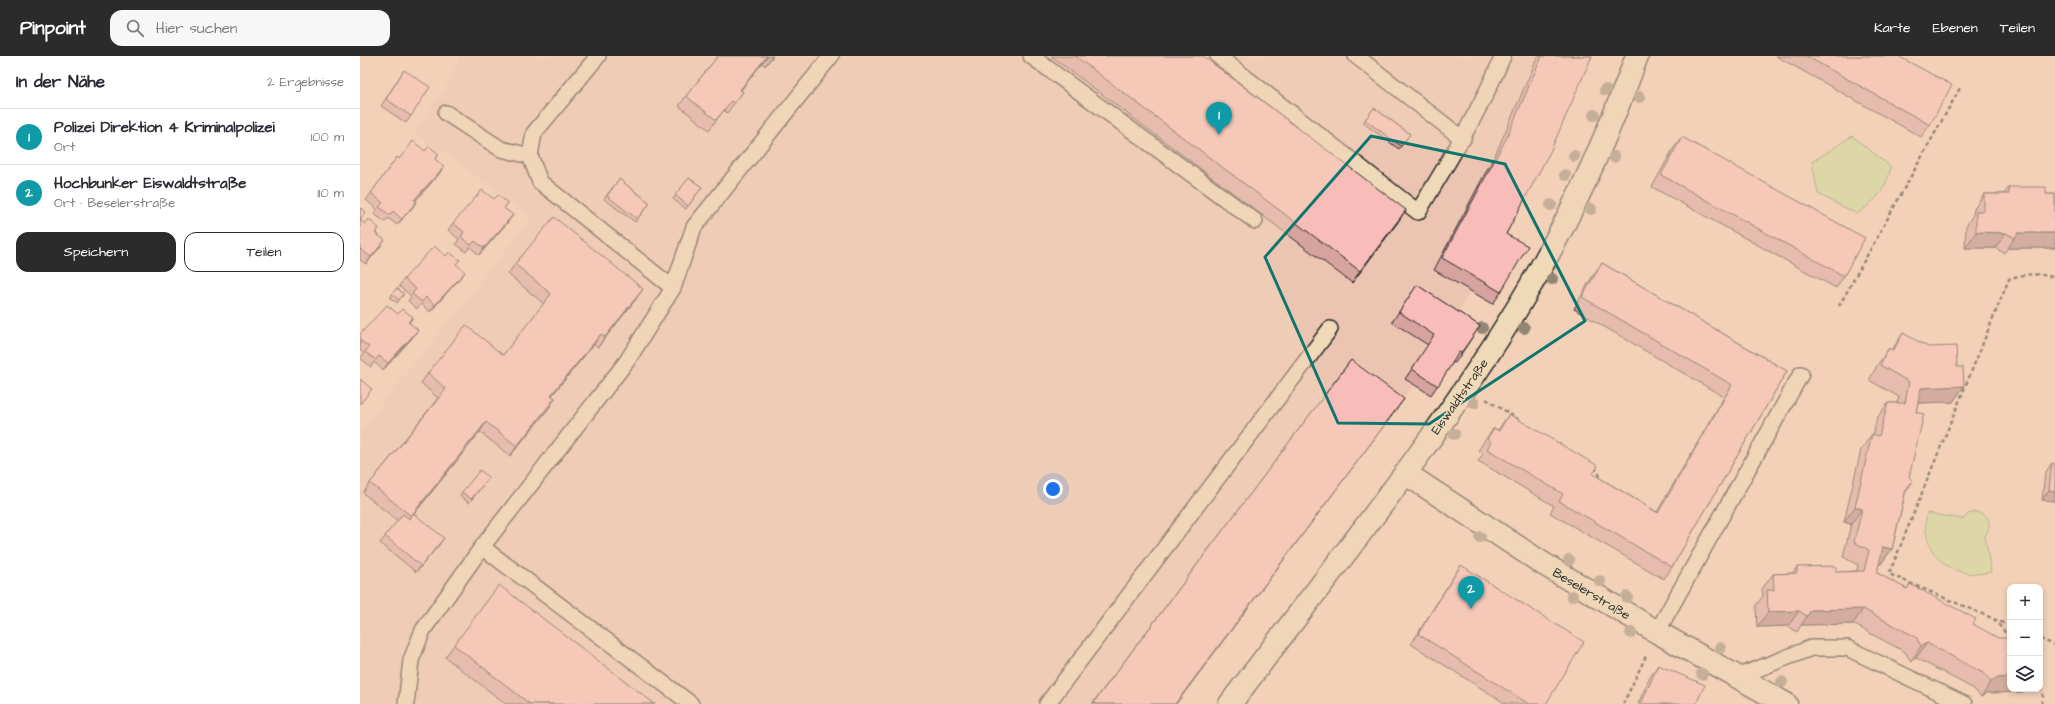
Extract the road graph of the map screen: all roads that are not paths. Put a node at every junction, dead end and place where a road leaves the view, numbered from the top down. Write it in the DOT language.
graph roads {
  1 [pos="598,56"];
  2 [pos="831,56"];
  3 [pos="1031,56"];
  4 [pos="1218,56"];
  5 [pos="1356,56"];
  6 [pos="1503,56"];
  7 [pos="1637,56"];
  8 [pos="446,113"];
  9 [pos="1463,140"];
  10 [pos="530,156"];
  11 [pos="1254,221"];
  12 [pos="673,288"];
  13 [pos="1330,329"];
  14 [pos="1801,374"];
  15 [pos="1405,473"];
  16 [pos="482,547"];
  17 [pos="1657,632"];
  18 [pos="1737,677"];
  19 [pos="406,704"];
  20 [pos="691,704"];
  21 [pos="1047,704"];
  22 [pos="1230,704"];
  23 [pos="1786,704"];
  24 [pos="1964,704"];
  1 -- 10 [label="lane"];
  2 -- 12 [label="lane"];
  3 -- 11 [label="lane"];
  4 -- 9 [label="lane"];
  5 -- 9 [label="lane"];
  6 -- 9 [label="lane"];
  7 -- 15 [label="street, Eiswaldtstraße"];
  8 -- 10 [label="lane"];
  10 -- 12 [label="lane"];
  12 -- 16 [label="lane"];
  13 -- 21 [label="lane"];
  14 -- 17 [label="lane"];
  15 -- 17 [label="street, Beselerstraße"];
  15 -- 22 [label="street, Eiswaldtstraße"];
  16 -- 19 [label="lane"];
  16 -- 20 [label="lane"];
  17 -- 18 [label="street, Beselerstraße"];
  18 -- 23 [label="street, Beselerstraße"];
  18 -- 24 [label="lane"];
}
